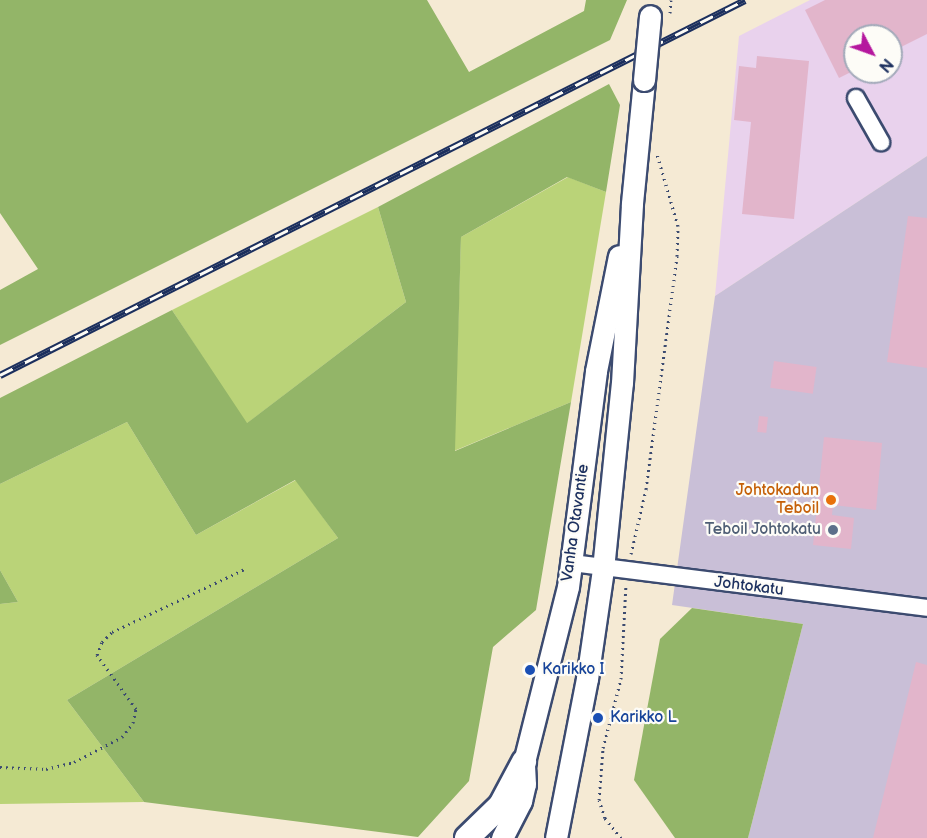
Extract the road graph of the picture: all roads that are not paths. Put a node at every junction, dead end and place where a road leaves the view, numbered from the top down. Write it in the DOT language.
graph roads {
  1 [pos="651,8"];
  2 [pos="856,98"];
  3 [pos="882,142"];
  4 [pos="632,203"];
  5 [pos="572,563"];
  6 [pos="603,569"];
  7 [pos="927,608"];
  8 [pos="524,762"];
  9 [pos="467,838"];
  10 [pos="502,838"];
  11 [pos="556,838"];
  1 -- 4 [label="main road, Vanha Otavantie, bridge"];
  2 -- 3 [label="street"];
  4 -- 5 [label="main road, Vanha Otavantie"];
  4 -- 6 [label="main road, Vanha Otavantie"];
  5 -- 6 [label="street, Johtokatu"];
  5 -- 8 [label="main road, Vanha Otavantie"];
  6 -- 7 [label="street, Johtokatu"];
  6 -- 11 [label="main road, Vanha Otavantie"];
  8 -- 9 [label="highway"];
  8 -- 10 [label="main road, Vanha Otavantie"];
}
